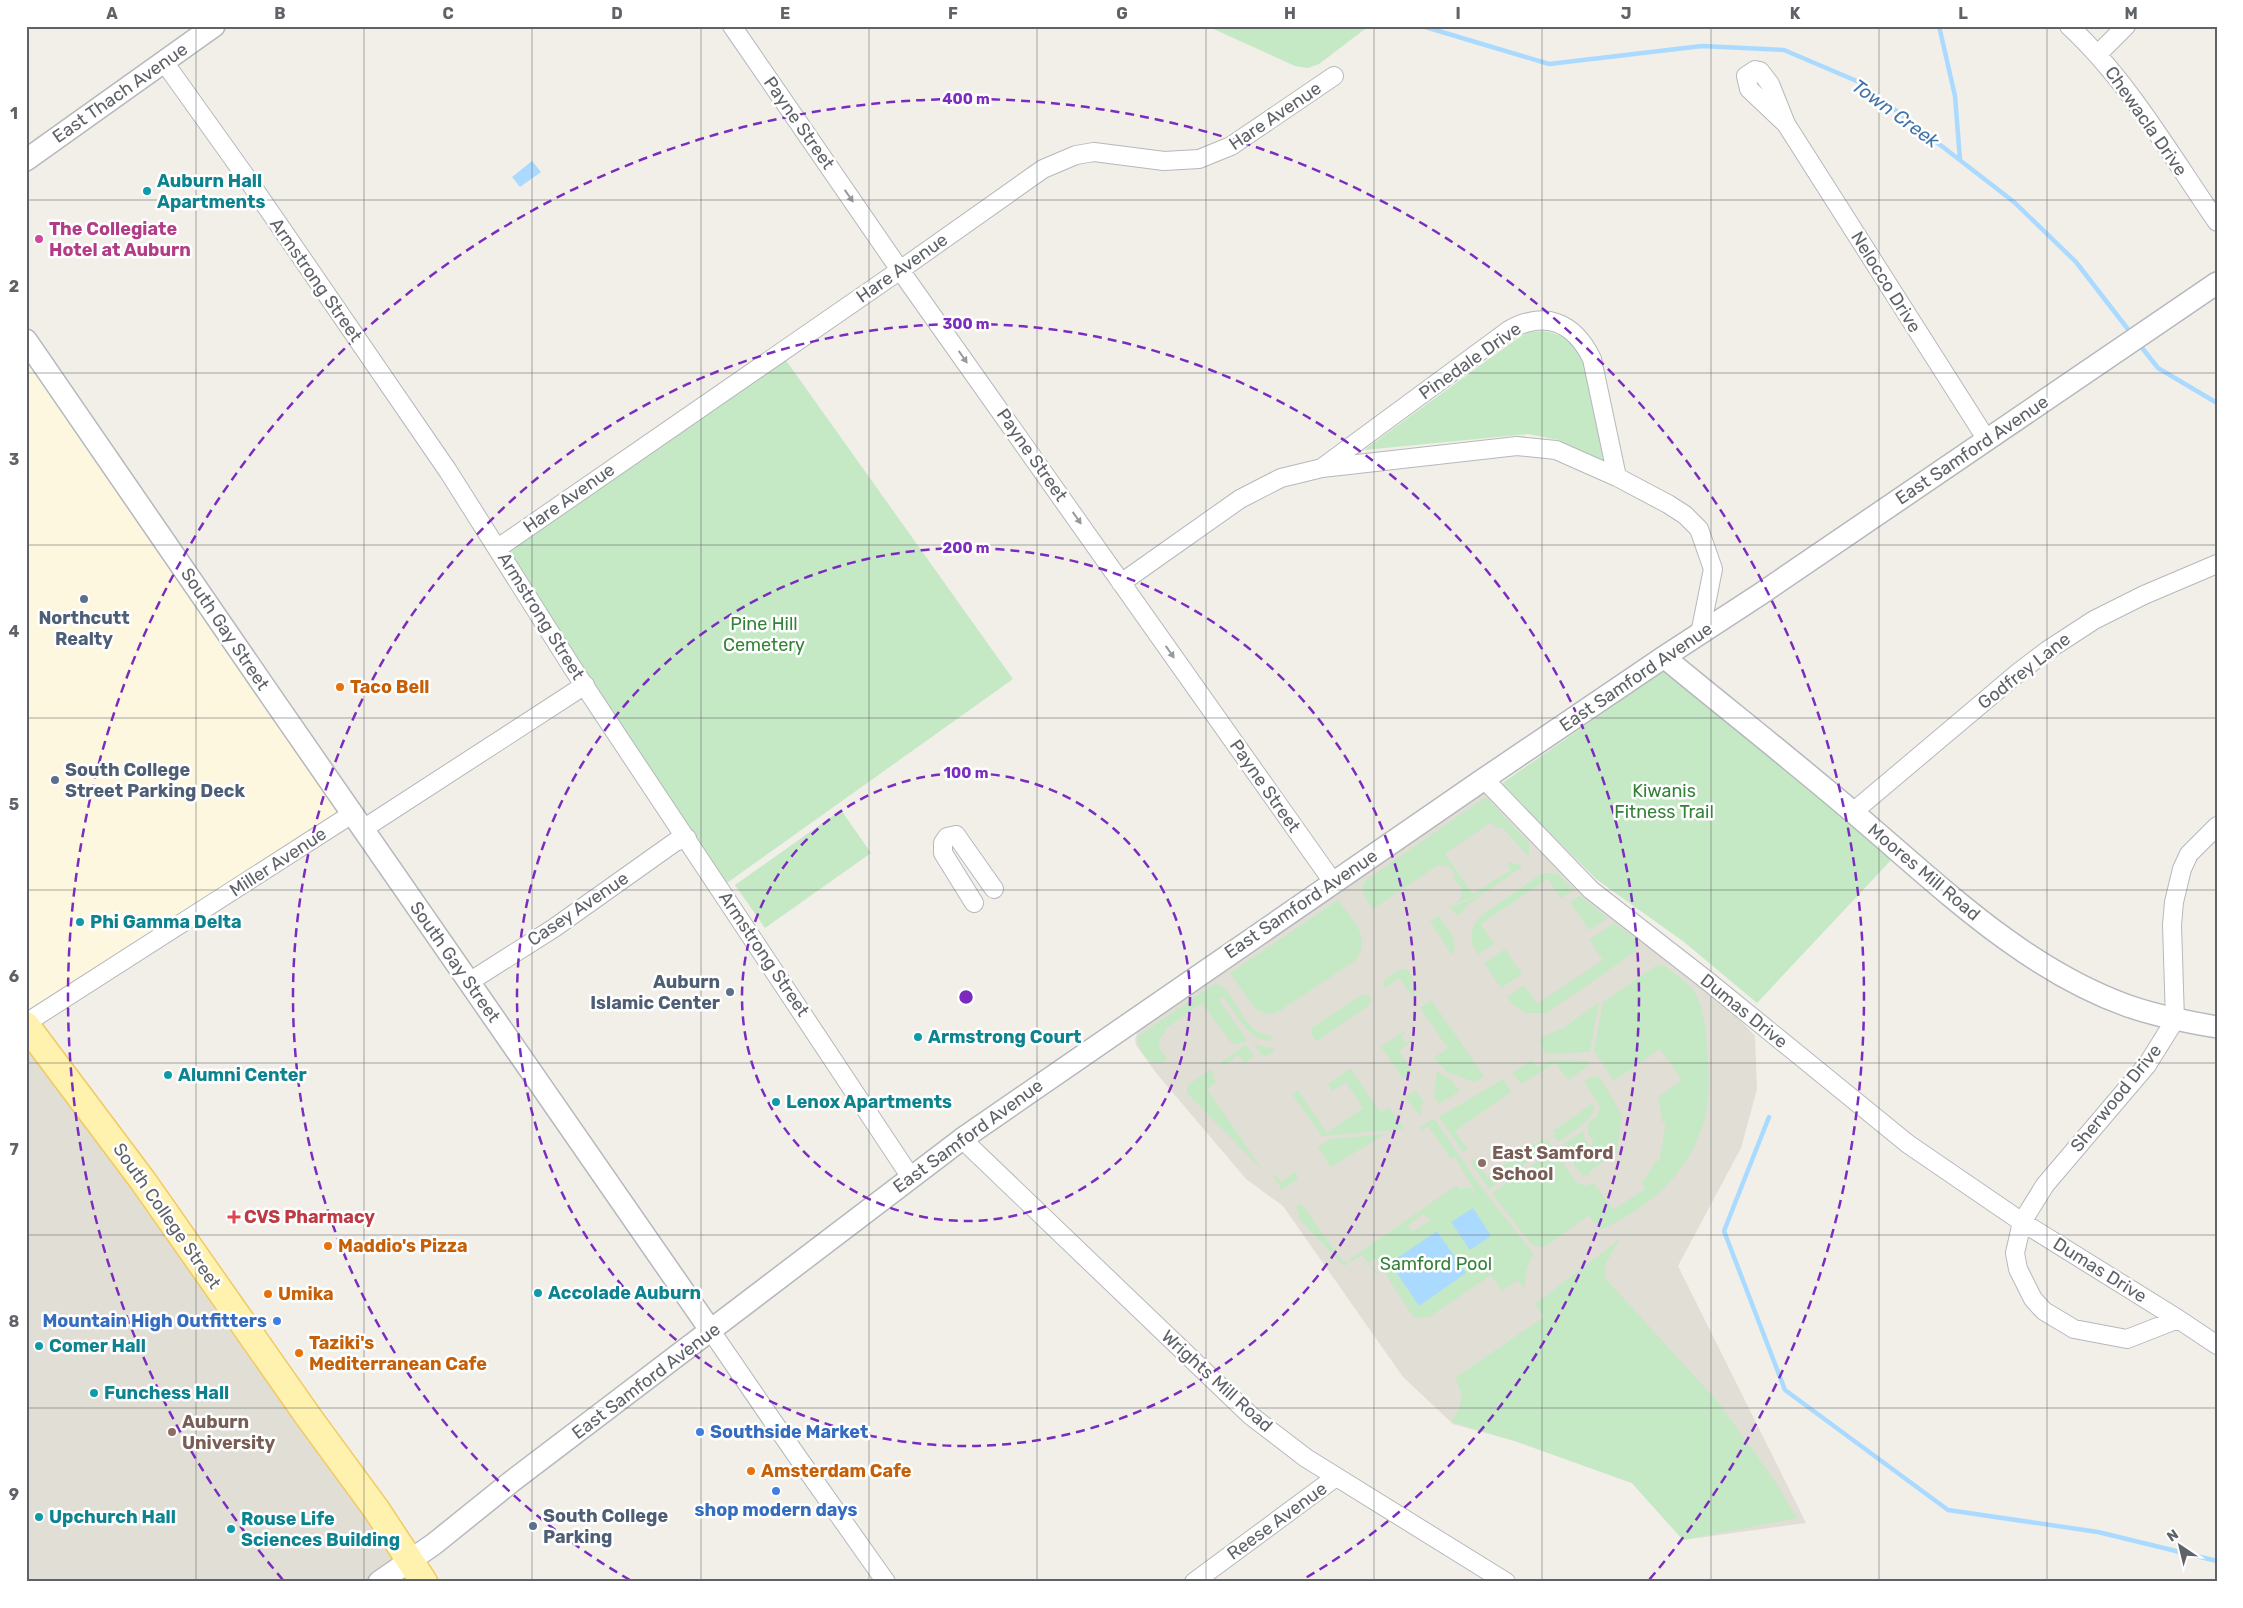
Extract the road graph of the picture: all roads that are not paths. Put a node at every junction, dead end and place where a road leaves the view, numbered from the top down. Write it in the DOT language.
graph roads {
  1 [pos="214,26"];
  2 [pos="732,26"];
  3 [pos="2069,26"];
  4 [pos="2126,26"];
  5 [pos="2098,54"];
  6 [pos="164,62"];
  7 [pos="1334,76"];
  8 [pos="1786,124"];
  9 [pos="26,160"];
  10 [pos="2217,222"];
  11 [pos="900,270"];
  12 [pos="2217,283"];
  13 [pos="26,340"];
  14 [pos="1987,440"];
  15 [pos="1322,468"];
  16 [pos="1618,477"];
  17 [pos="498,548"];
  18 [pos="2217,564"];
  19 [pos="1121,583"];
  20 [pos="1700,634"];
  21 [pos="1664,657"];
  22 [pos="585,685"];
  23 [pos="1484,779"];
  24 [pos="1853,812"];
  25 [pos="358,822"];
  26 [pos="2217,826"];
  27 [pos="687,838"];
  28 [pos="1333,882"];
  29 [pos="994,889"];
  30 [pos="974,903"];
  31 [pos="469,982"];
  32 [pos="2175,1020"];
  33 [pos="26,1024"];
  34 [pos="2217,1027"];
  35 [pos="962,1139"];
  36 [pos="910,1176"];
  37 [pos="2022,1222"];
  38 [pos="2178,1319"];
  39 [pos="712,1331"];
  40 [pos="2217,1345"];
  41 [pos="1336,1477"];
  42 [pos="410,1560"];
  43 [pos="380,1582"];
  44 [pos="424,1582"];
  45 [pos="886,1582"];
  46 [pos="1194,1582"];
  47 [pos="1506,1582"];
  1 -- 6 [label="street, East Thach Avenue"];
  2 -- 11 [label="street, Payne Street, one-way"];
  3 -- 5 [label="street, Chewacla Drive"];
  4 -- 5 [label="street"];
  5 -- 10 [label="street, Chewacla Drive"];
  6 -- 9 [label="street, East Thach Avenue"];
  6 -- 17 [label="street, Armstrong Street"];
  7 -- 11 [label="street, Hare Avenue"];
  8 -- 14 [label="street, Nelocco Drive"];
  11 -- 17 [label="street, Hare Avenue"];
  11 -- 19 [label="street, Payne Street, one-way"];
  12 -- 14 [label="street, East Samford Avenue"];
  13 -- 25 [label="street, South Gay Street"];
  14 -- 20 [label="street, East Samford Avenue"];
  15 -- 16 [label="street, Pinedale Drive"];
  15 -- 16 [label="street, Pinedale Drive"];
  15 -- 19 [label="street, Pinedale Drive"];
  16 -- 20 [label="street, Pinedale Drive"];
  17 -- 22 [label="street, Armstrong Street"];
  18 -- 24 [label="street, Godfrey Lane"];
  19 -- 28 [label="street, Payne Street, one-way"];
  20 -- 21 [label="street, East Samford Avenue"];
  21 -- 23 [label="street, East Samford Avenue"];
  21 -- 24 [label="street, Moores Mill Road"];
  22 -- 25 [label="street, Miller Avenue"];
  22 -- 27 [label="street, Armstrong Street"];
  23 -- 28 [label="street, East Samford Avenue"];
  23 -- 37 [label="street, Dumas Drive"];
  24 -- 32 [label="street, Moores Mill Road"];
  25 -- 31 [label="street, South Gay Street"];
  25 -- 33 [label="street, Miller Avenue"];
  26 -- 32 [label="street"];
  27 -- 31 [label="street, Casey Avenue"];
  27 -- 36 [label="street, Armstrong Street"];
  28 -- 35 [label="street, East Samford Avenue"];
  29 -- 30 [label="street"];
  31 -- 39 [label="street, South Gay Street"];
  32 -- 34 [label="street, Moores Mill Road"];
  32 -- 37 [label="street, Sherwood Drive"];
  33 -- 42 [label="main road, South College Street"];
  35 -- 36 [label="street, East Samford Avenue"];
  35 -- 41 [label="street, Wrights Mill Road"];
  36 -- 39 [label="street, East Samford Avenue"];
  37 -- 38 [label="street, Dumas Drive"];
  37 -- 38 [label="street, Dumas Drive"];
  38 -- 40 [label="street, Dumas Drive"];
  39 -- 42 [label="street, East Samford Avenue"];
  39 -- 45 [label="street, South Gay Street"];
  41 -- 46 [label="street, Reese Avenue"];
  41 -- 47 [label="street, Wrights Mill Road"];
  42 -- 43 [label="street, East Samford Avenue"];
  42 -- 44 [label="main road, South College Street"];
}
